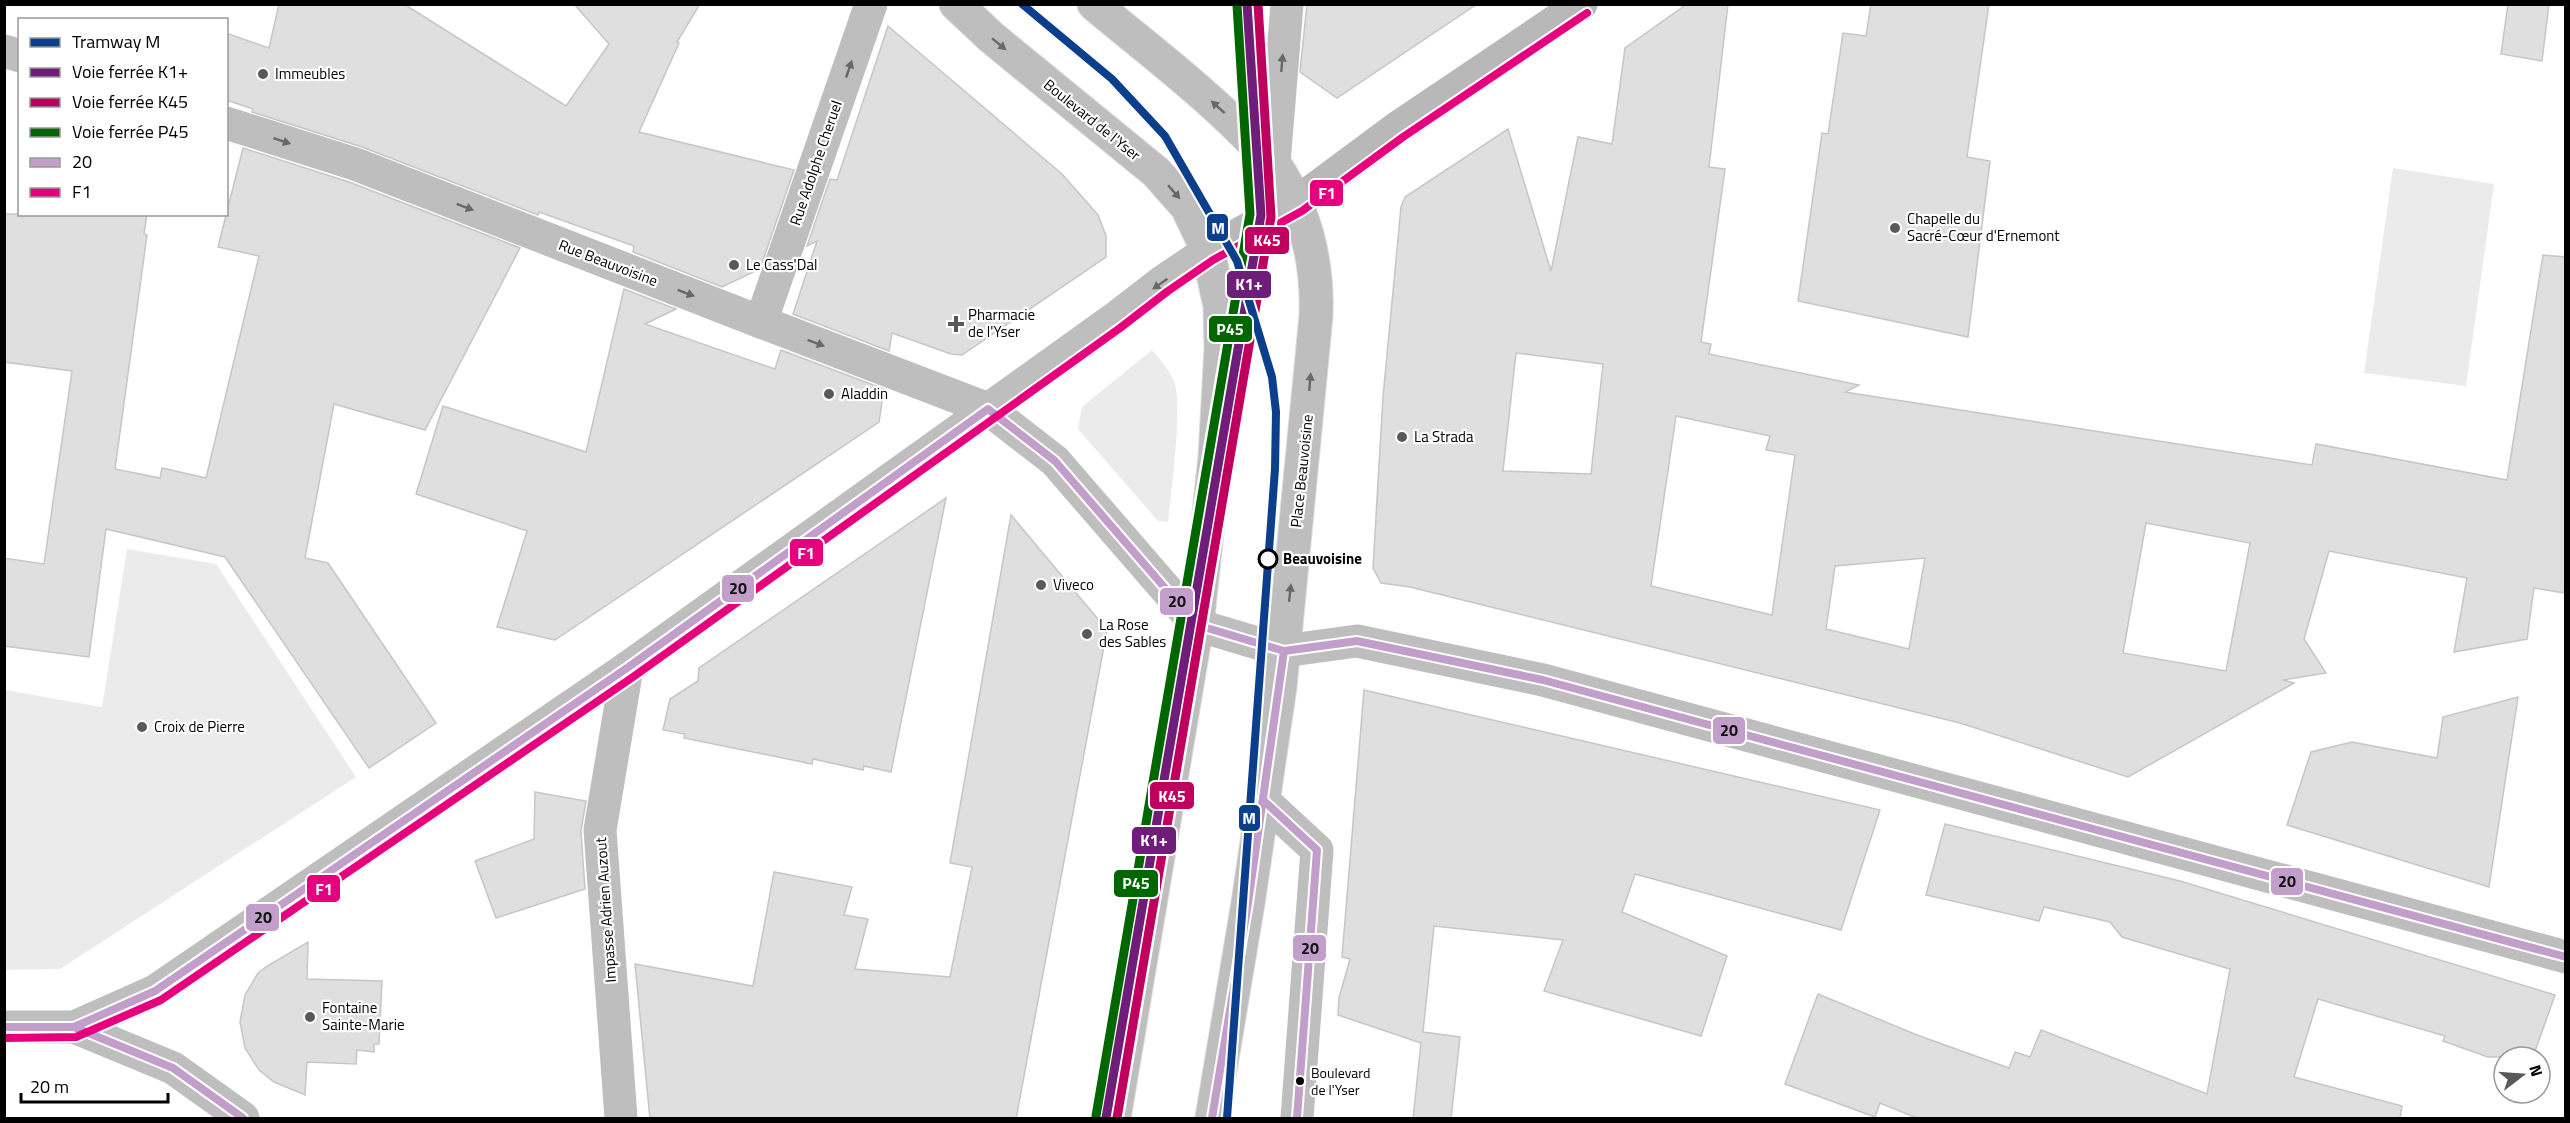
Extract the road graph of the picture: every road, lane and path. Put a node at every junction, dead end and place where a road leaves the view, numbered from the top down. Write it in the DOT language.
graph roads {
  1 [pos="871,4"];
  2 [pos="956,4"];
  3 [pos="1094,4"];
  4 [pos="1287,4"];
  5 [pos="1581,4"];
  6 [pos="228,124"];
  7 [pos="1274,163"];
  8 [pos="1296,203"];
  9 [pos="1208,251"];
  10 [pos="761,322"];
  11 [pos="988,409"];
  12 [pos="1197,625"];
  13 [pos="1284,651"];
  14 [pos="627,668"];
  15 [pos="1264,801"];
  16 [pos="2565,957"];
  17 [pos="74,1027"];
  18 [pos="4,1028"];
  19 [pos="243,1119"];
  20 [pos="621,1119"];
  21 [pos="1114,1119"];
  22 [pos="1212,1119"];
  23 [pos="1297,1119"];
  10 -- 1 [label="street, Rue Adolphe Cheruel, one-way"];
  2 -- 9 [label="street, Boulevard de l'Yser, one-way"];
  7 -- 3 [label="street, one-way"];
  7 -- 4 [label="street, one-way"];
  5 -- 8 [label="main road"];
  6 -- 10 [label="street, Rue Beauvoisine, one-way"];
  7 -- 8 [label="street, Place Beauvoisine"];
  8 -- 9 [label="main road"];
  13 -- 8 [label="street, Place Beauvoisine, one-way"];
  9 -- 11 [label="street, one-way"];
  9 -- 12 [label="street"];
  10 -- 11 [label="street, Rue Beauvoisine, one-way"];
  11 -- 12 [label="street"];
  11 -- 14 [label="street"];
  12 -- 13 [label="street"];
  12 -- 21 [label="street"];
  13 -- 15 [label="street"];
  13 -- 16 [label="street"];
  14 -- 17 [label="street"];
  14 -- 20 [label="street, Impasse Adrien Auzout"];
  15 -- 22 [label="street"];
  15 -- 23 [label="street"];
  17 -- 18 [label="street"];
  17 -- 19 [label="street"];
}
